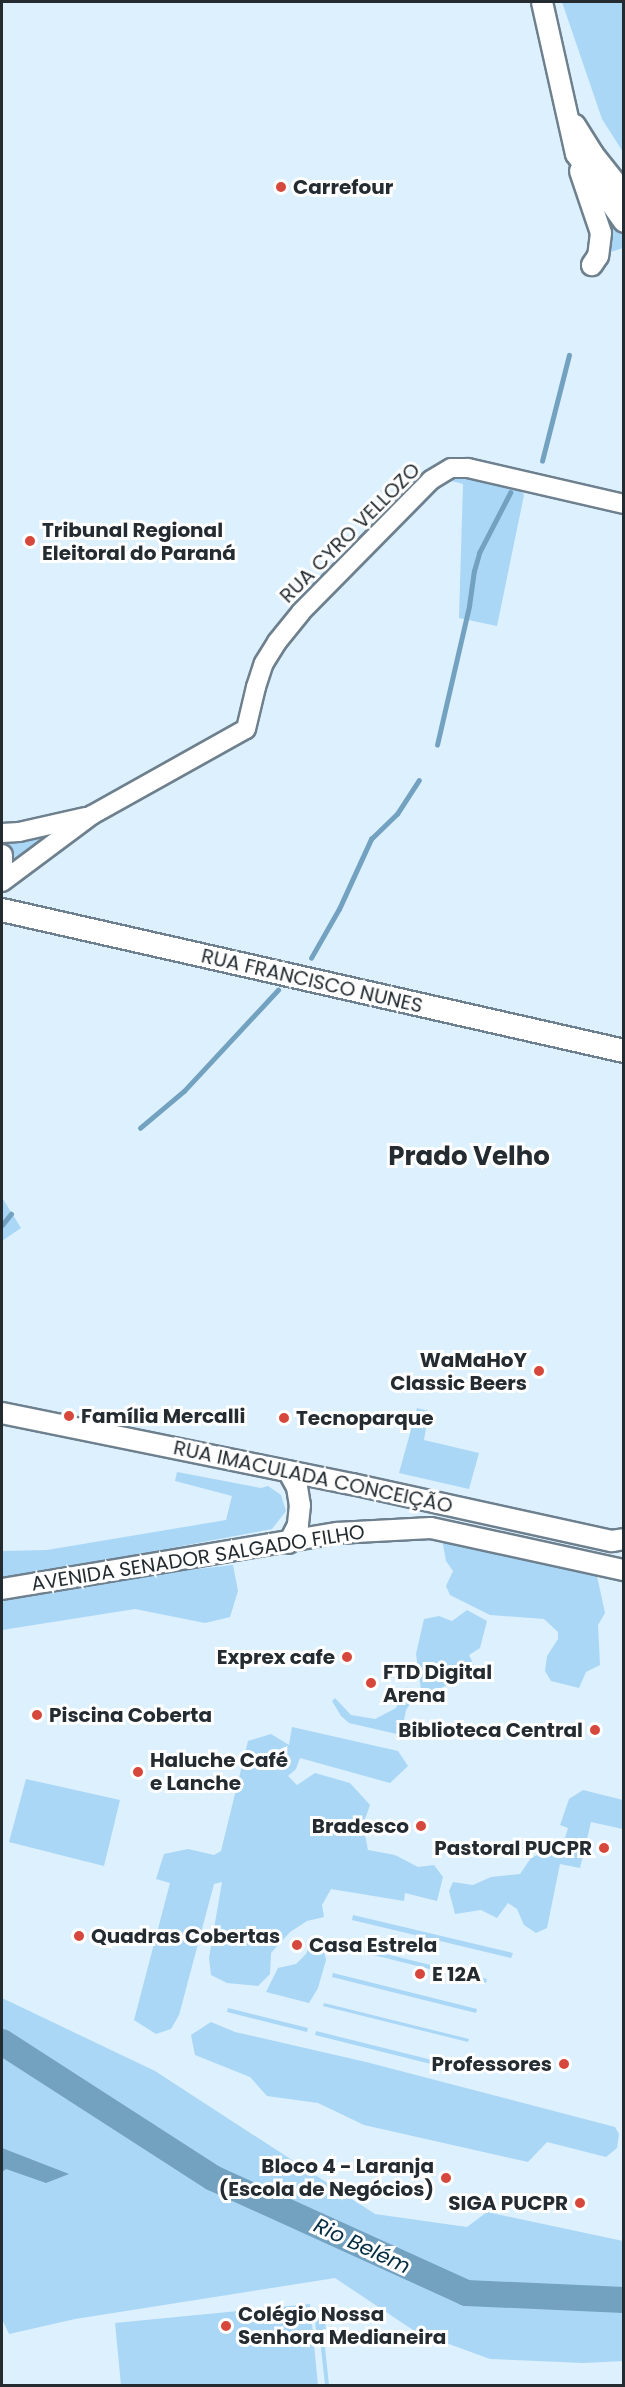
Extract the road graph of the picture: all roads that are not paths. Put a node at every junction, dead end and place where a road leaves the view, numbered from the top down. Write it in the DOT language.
graph roads {
  1 [pos="542,2"];
  2 [pos="563,97"];
  3 [pos="576,154"];
  4 [pos="624,193"];
  5 [pos="624,222"];
  6 [pos="592,265"];
  7 [pos="624,504"];
  8 [pos="92,815"];
  9 [pos="2,833"];
  10 [pos="2,855"];
  11 [pos="2,876"];
  12 [pos="2,882"];
  13 [pos="2,909"];
  14 [pos="624,1051"];
  15 [pos="2,1413"];
  16 [pos="288,1471"];
  17 [pos="431,1528"];
  18 [pos="624,1539"];
  19 [pos="289,1543"];
  20 [pos="624,1570"];
  21 [pos="2,1589"];
  1 -- 2 [label="main road"];
  2 -- 3 [label="main road"];
  2 -- 4 [label="main road"];
  3 -- 5 [label="main road"];
  3 -- 6 [label="main road"];
  7 -- 8 [label="street, RUA CYRO VELLOZO"];
  8 -- 9 [label="street"];
  8 -- 12 [label="street"];
  10 -- 11 [label="main road"];
  13 -- 14 [label="main road, RUA FRANCISCO NUNES"];
  15 -- 16 [label="main road, RUA IMACULADA CONCEIÇÃO"];
  16 -- 18 [label="main road, RUA IMACULADA CONCEIÇÃO"];
  16 -- 19 [label="main road"];
  17 -- 19 [label="main road, AVENIDA SENADOR SALGADO FILHO"];
  17 -- 20 [label="main road, RUA IMACULADA CONCEIÇÃO"];
  19 -- 21 [label="main road, AVENIDA SENADOR SALGADO FILHO"];
}
